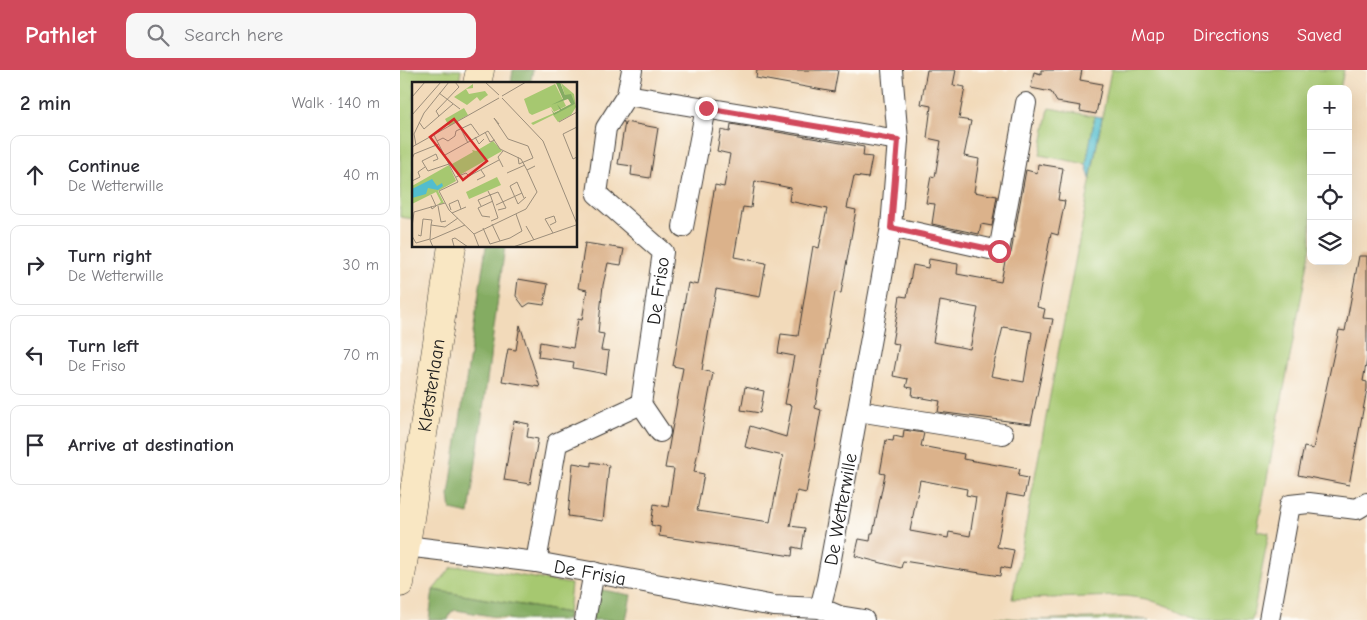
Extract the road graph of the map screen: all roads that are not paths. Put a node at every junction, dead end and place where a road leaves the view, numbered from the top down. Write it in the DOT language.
graph roads {
  1 [pos="632,70"];
  2 [pos="892,70"];
  3 [pos="628,95"];
  4 [pos="1026,102"];
  5 [pos="706,108"];
  6 [pos="898,140"];
  7 [pos="683,227"];
  8 [pos="891,228"];
  9 [pos="452,248"];
  10 [pos="641,404"];
  11 [pos="858,411"];
  12 [pos="660,432"];
  13 [pos="1004,434"];
  14 [pos="1367,503"];
  15 [pos="406,546"];
  16 [pos="536,562"];
  17 [pos="594,572"];
  18 [pos="400,583"];
  19 [pos="820,608"];
  20 [pos="773,613"];
  21 [pos="584,620"];
  22 [pos="864,620"];
  23 [pos="1269,620"];
  1 -- 3 [label="street, De Friso"];
  2 -- 6 [label="street, De Wetterwille"];
  3 -- 5 [label="street"];
  3 -- 10 [label="street, De Friso"];
  4 -- 8 [label="street"];
  5 -- 6 [label="street"];
  5 -- 7 [label="street"];
  6 -- 8 [label="street, De Wetterwille"];
  8 -- 11 [label="street, De Wetterwille"];
  9 -- 15 [label="main road, Kletsterlaan"];
  10 -- 12 [label="street"];
  10 -- 16 [label="street"];
  11 -- 13 [label="street"];
  11 -- 19 [label="street, De Wetterwille"];
  14 -- 23 [label="street"];
  15 -- 16 [label="street, De Frisia"];
  15 -- 18 [label="main road, Kletsterlaan"];
  16 -- 17 [label="street, De Frisia"];
  17 -- 20 [label="street, De Frisia"];
  17 -- 21 [label="street"];
  19 -- 20 [label="street, De Frisia"];
  19 -- 22 [label="street, De Frisia"];
}
